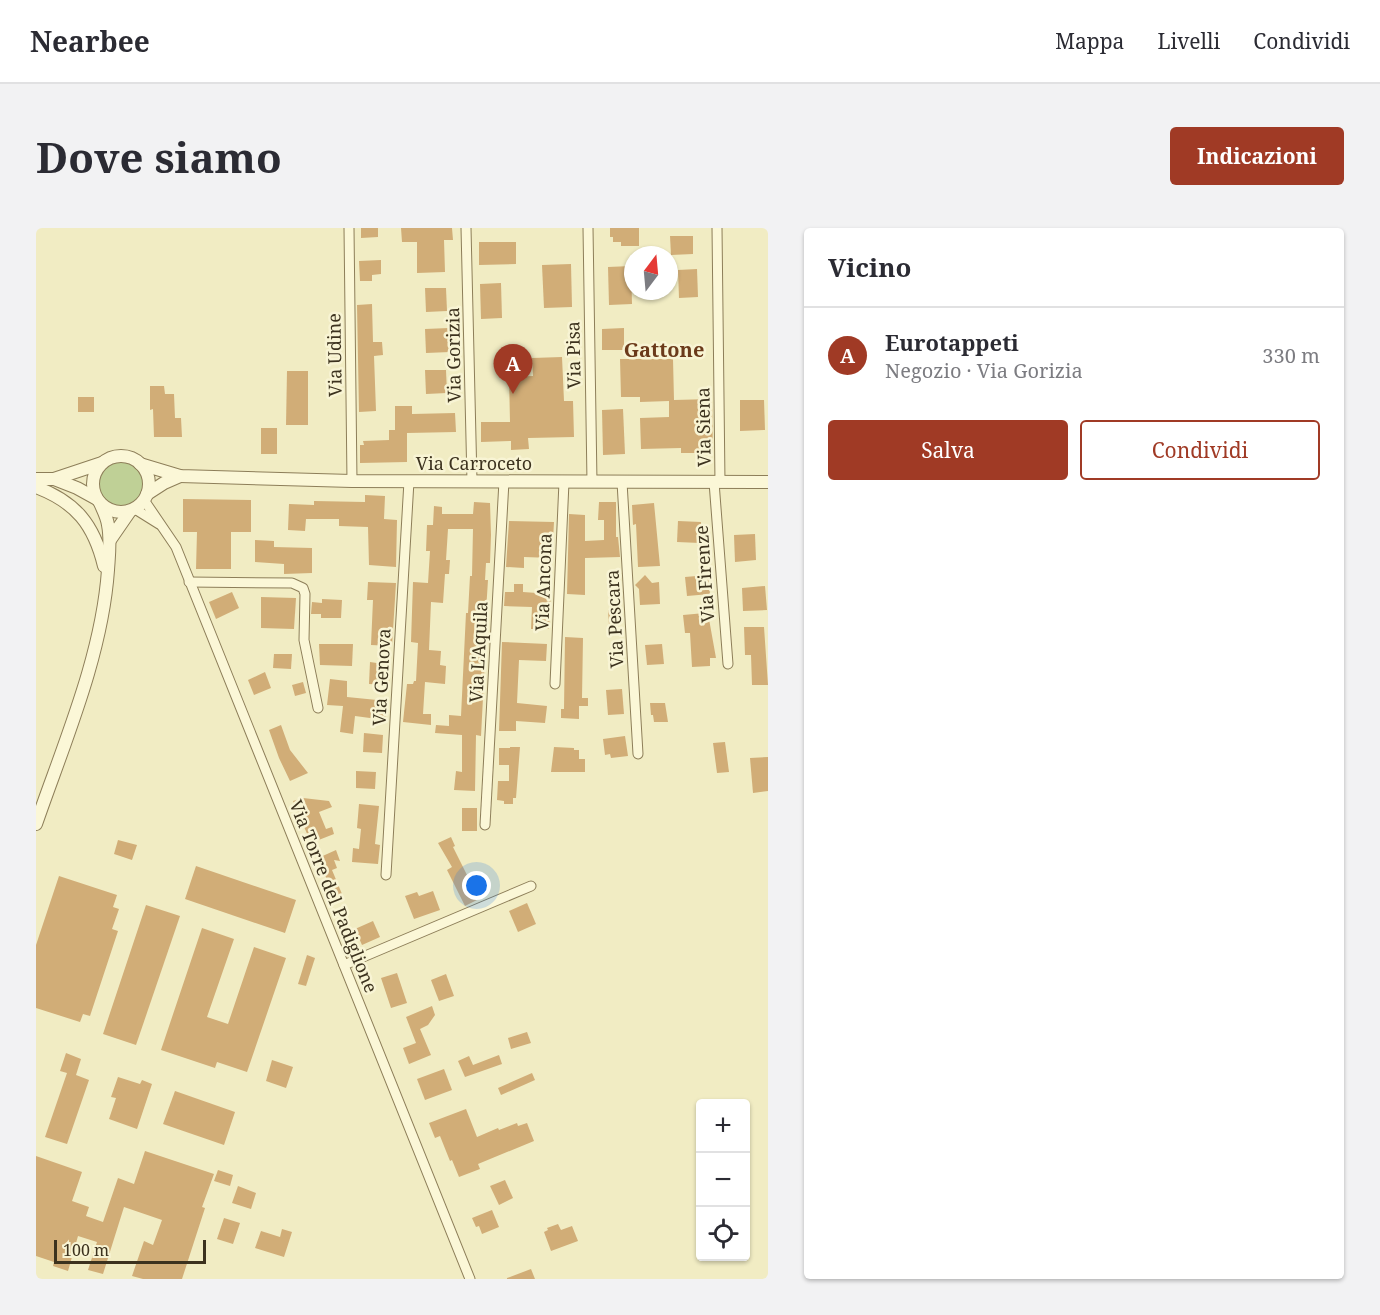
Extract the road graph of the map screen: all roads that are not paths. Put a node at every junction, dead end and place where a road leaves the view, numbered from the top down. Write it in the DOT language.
graph roads {
  1 [pos="349,228"];
  2 [pos="466,228"];
  3 [pos="588,228"];
  4 [pos="717,228"];
  5 [pos="104,462"];
  6 [pos="140,464"];
  7 [pos="180,476"];
  8 [pos="36,479"];
  9 [pos="54,479"];
  10 [pos="352,481"];
  11 [pos="409,481"];
  12 [pos="472,481"];
  13 [pos="504,481"];
  14 [pos="564,482"];
  15 [pos="592,482"];
  16 [pos="622,482"];
  17 [pos="717,482"];
  18 [pos="768,482"];
  19 [pos="36,487"];
  20 [pos="99,501"];
  21 [pos="139,503"];
  22 [pos="110,540"];
  23 [pos="107,580"];
  24 [pos="189,582"];
  25 [pos="728,664"];
  26 [pos="555,684"];
  27 [pos="318,708"];
  28 [pos="638,754"];
  29 [pos="36,824"];
  30 [pos="485,825"];
  31 [pos="386,875"];
  32 [pos="531,886"];
  33 [pos="344,965"];
  34 [pos="470,1279"];
  1 -- 10 [label="street, Via Udine"];
  2 -- 12 [label="street, Via Gorizia"];
  3 -- 15 [label="street, Via Pisa"];
  4 -- 17 [label="street, Via Siena"];
  5 -- 6 [label="street"];
  5 -- 9 [label="street"];
  5 -- 20 [label="street"];
  6 -- 7 [label="street, Via Carroceto"];
  6 -- 21 [label="street"];
  7 -- 10 [label="street, Via Carroceto"];
  7 -- 21 [label="street, Via Carroceto"];
  8 -- 9 [label="street"];
  9 -- 20 [label="street"];
  10 -- 11 [label="street, Via Carroceto"];
  11 -- 12 [label="street, Via Carroceto"];
  11 -- 31 [label="street, Via Genova"];
  12 -- 13 [label="street, Via Carroceto"];
  13 -- 14 [label="street, Via Carroceto"];
  13 -- 30 [label="street, Via L'Aquila"];
  14 -- 15 [label="street, Via Carroceto"];
  14 -- 26 [label="street, Via Ancona"];
  15 -- 16 [label="street, Via Carroceto"];
  16 -- 17 [label="street, Via Carroceto"];
  16 -- 28 [label="street, Via Pescara"];
  17 -- 18 [label="street, Via Carroceto"];
  17 -- 25 [label="street, Via Firenze"];
  19 -- 23 [label="street"];
  20 -- 21 [label="street"];
  20 -- 22 [label="street"];
  21 -- 22 [label="street"];
  21 -- 24 [label="street, Via Torre del Padiglione"];
  22 -- 23 [label="street"];
  23 -- 29 [label="street"];
  24 -- 27 [label="street"];
  24 -- 33 [label="street, Via Torre del Padiglione"];
  32 -- 33 [label="street"];
  33 -- 34 [label="street, Via Torre del Padiglione"];
}
